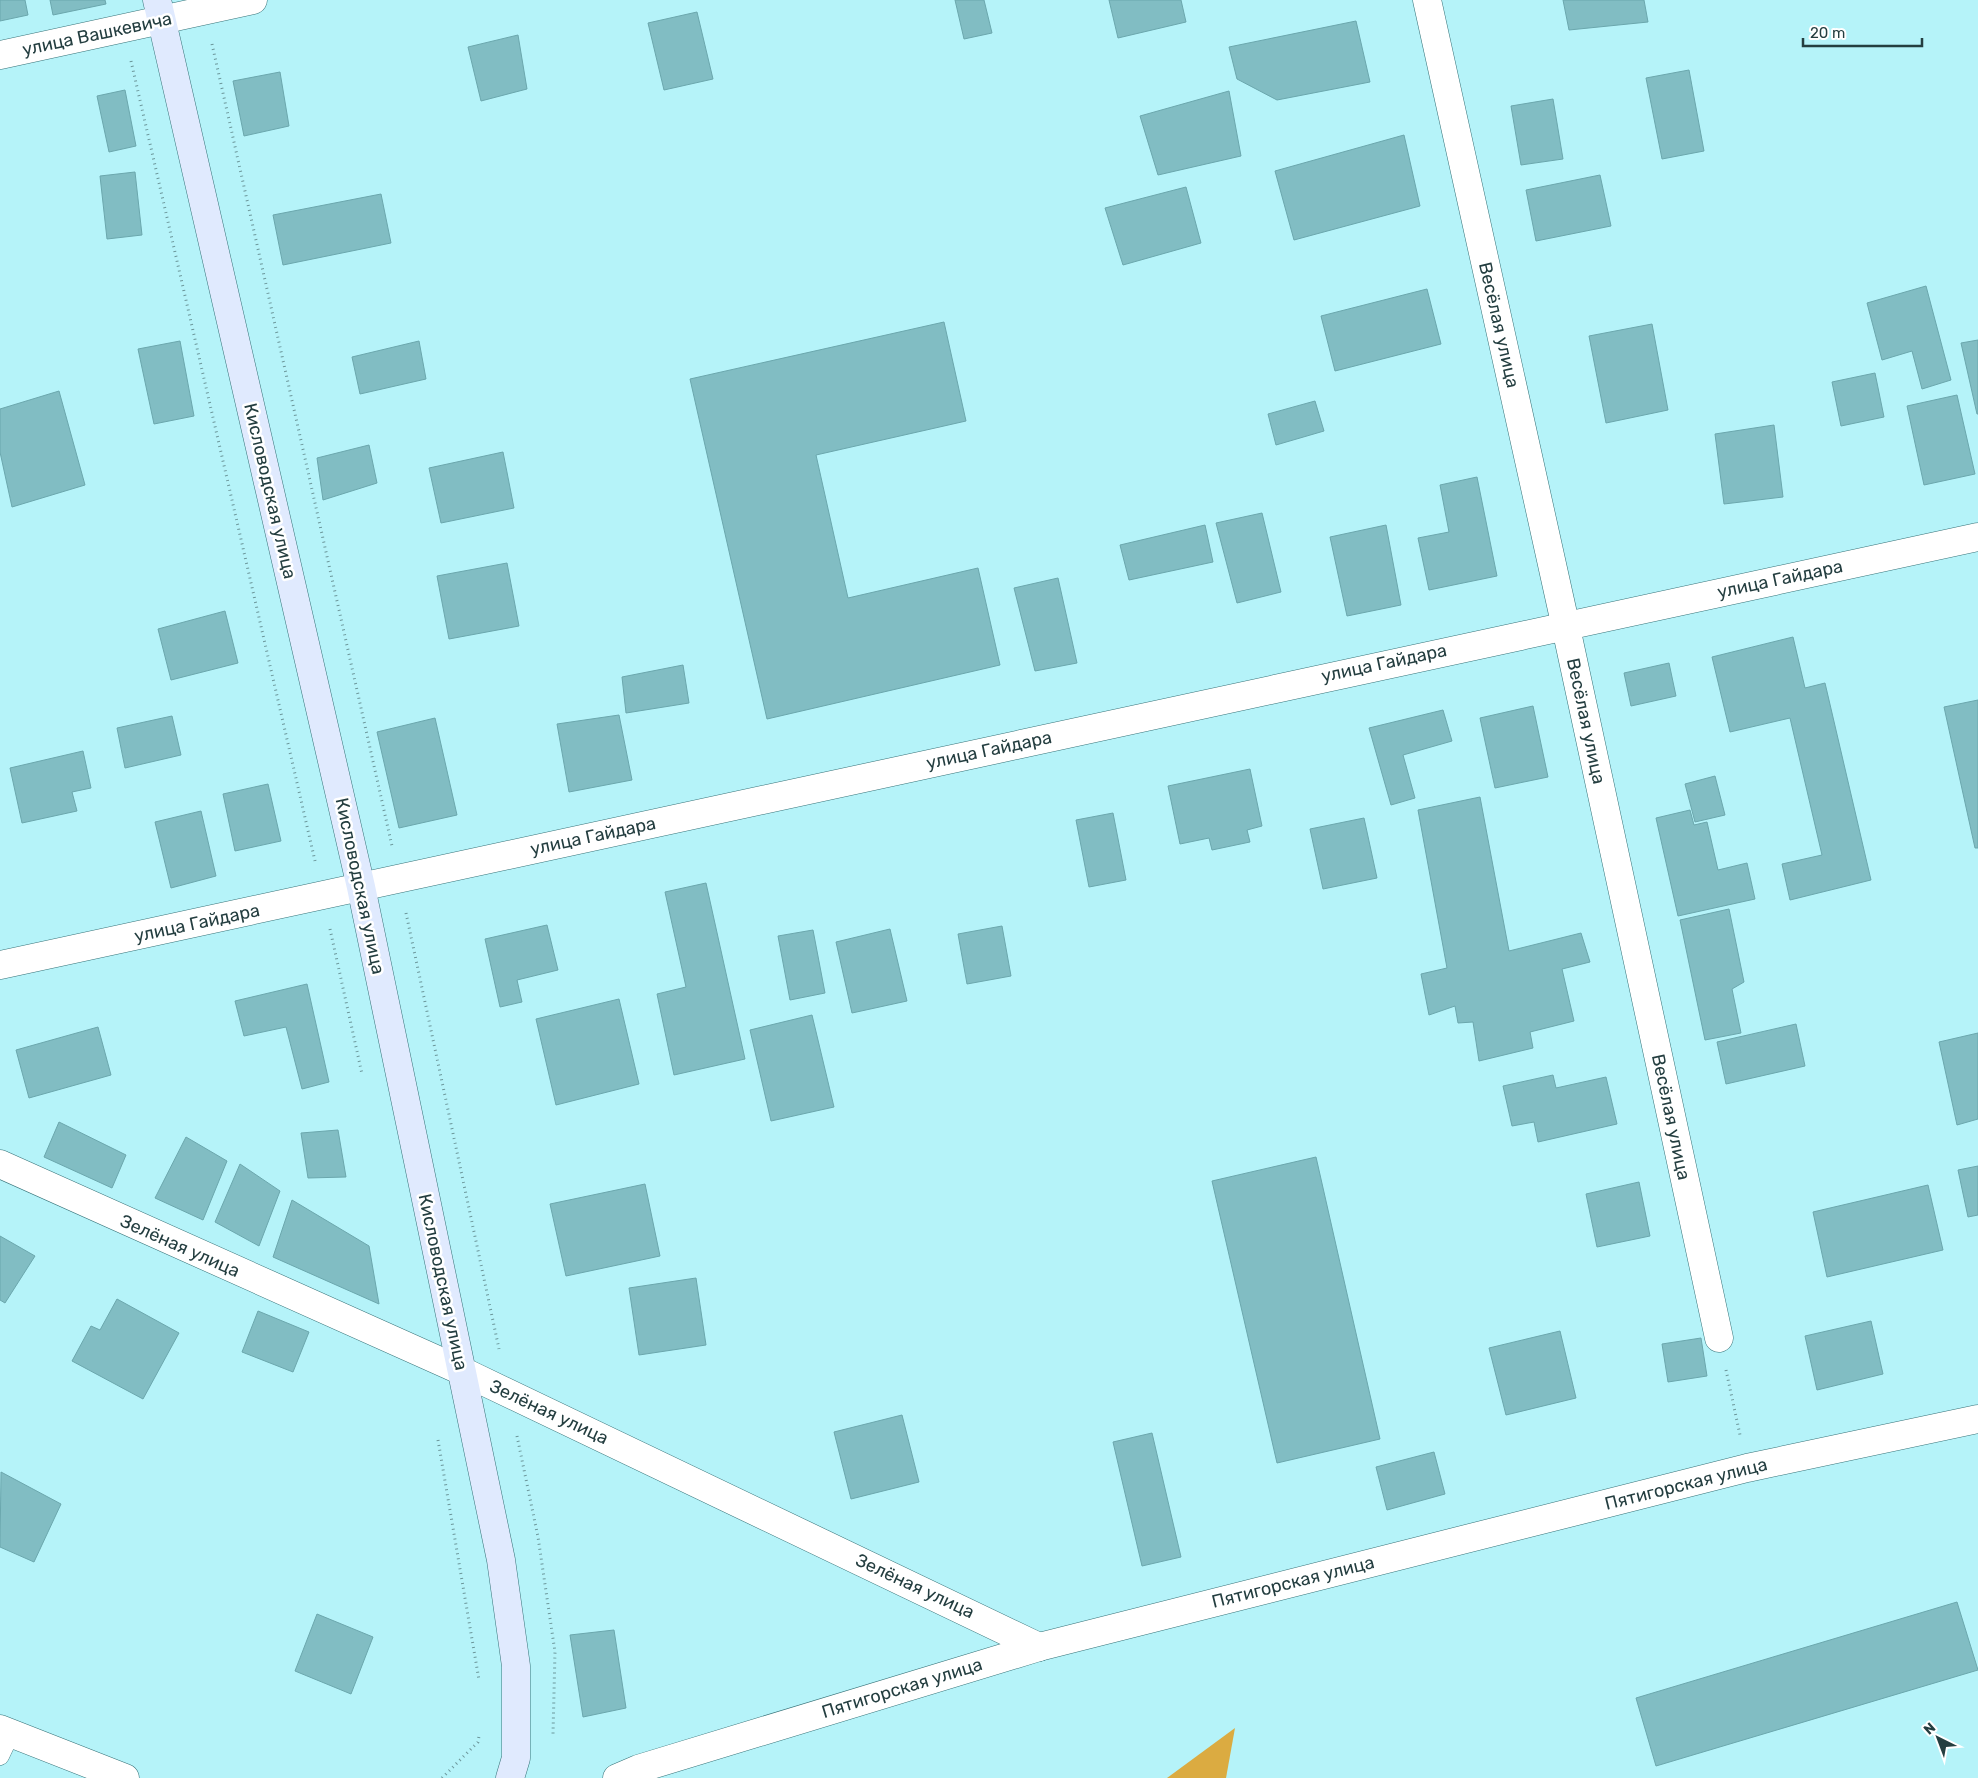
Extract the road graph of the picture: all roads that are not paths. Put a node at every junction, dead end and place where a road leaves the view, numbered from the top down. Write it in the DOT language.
graph roads {
  1 [pos="253,0"];
  2 [pos="1427,0"];
  3 [pos="159,10"];
  4 [pos="0,55"];
  5 [pos="1978,537"];
  6 [pos="1566,623"];
  7 [pos="361,887"];
  8 [pos="0,965"];
  9 [pos="0,1164"];
  10 [pos="1719,1338"];
  11 [pos="462,1371"];
  12 [pos="1978,1419"];
  13 [pos="1038,1647"];
  14 [pos="4,1739"];
  15 [pos="125,1778"];
  16 [pos="510,1778"];
  17 [pos="617,1778"];
  1 -- 3 [label="street, улица Вашкевича"];
  2 -- 6 [label="street, Весёлая улица"];
  3 -- 4 [label="street, улица Вашкевича"];
  3 -- 7 [label="main road, Кисловодская улица"];
  5 -- 6 [label="street, улица Гайдара"];
  6 -- 7 [label="street, улица Гайдара"];
  6 -- 10 [label="street, Весёлая улица"];
  7 -- 8 [label="street, улица Гайдара"];
  7 -- 11 [label="main road, Кисловодская улица"];
  9 -- 11 [label="street, Зелёная улица"];
  11 -- 13 [label="street, Зелёная улица"];
  11 -- 16 [label="main road, Кисловодская улица"];
  12 -- 13 [label="street, Пятигорская улица"];
  13 -- 17 [label="street, Пятигорская улица"];
  14 -- 15 [label="street"];
}
